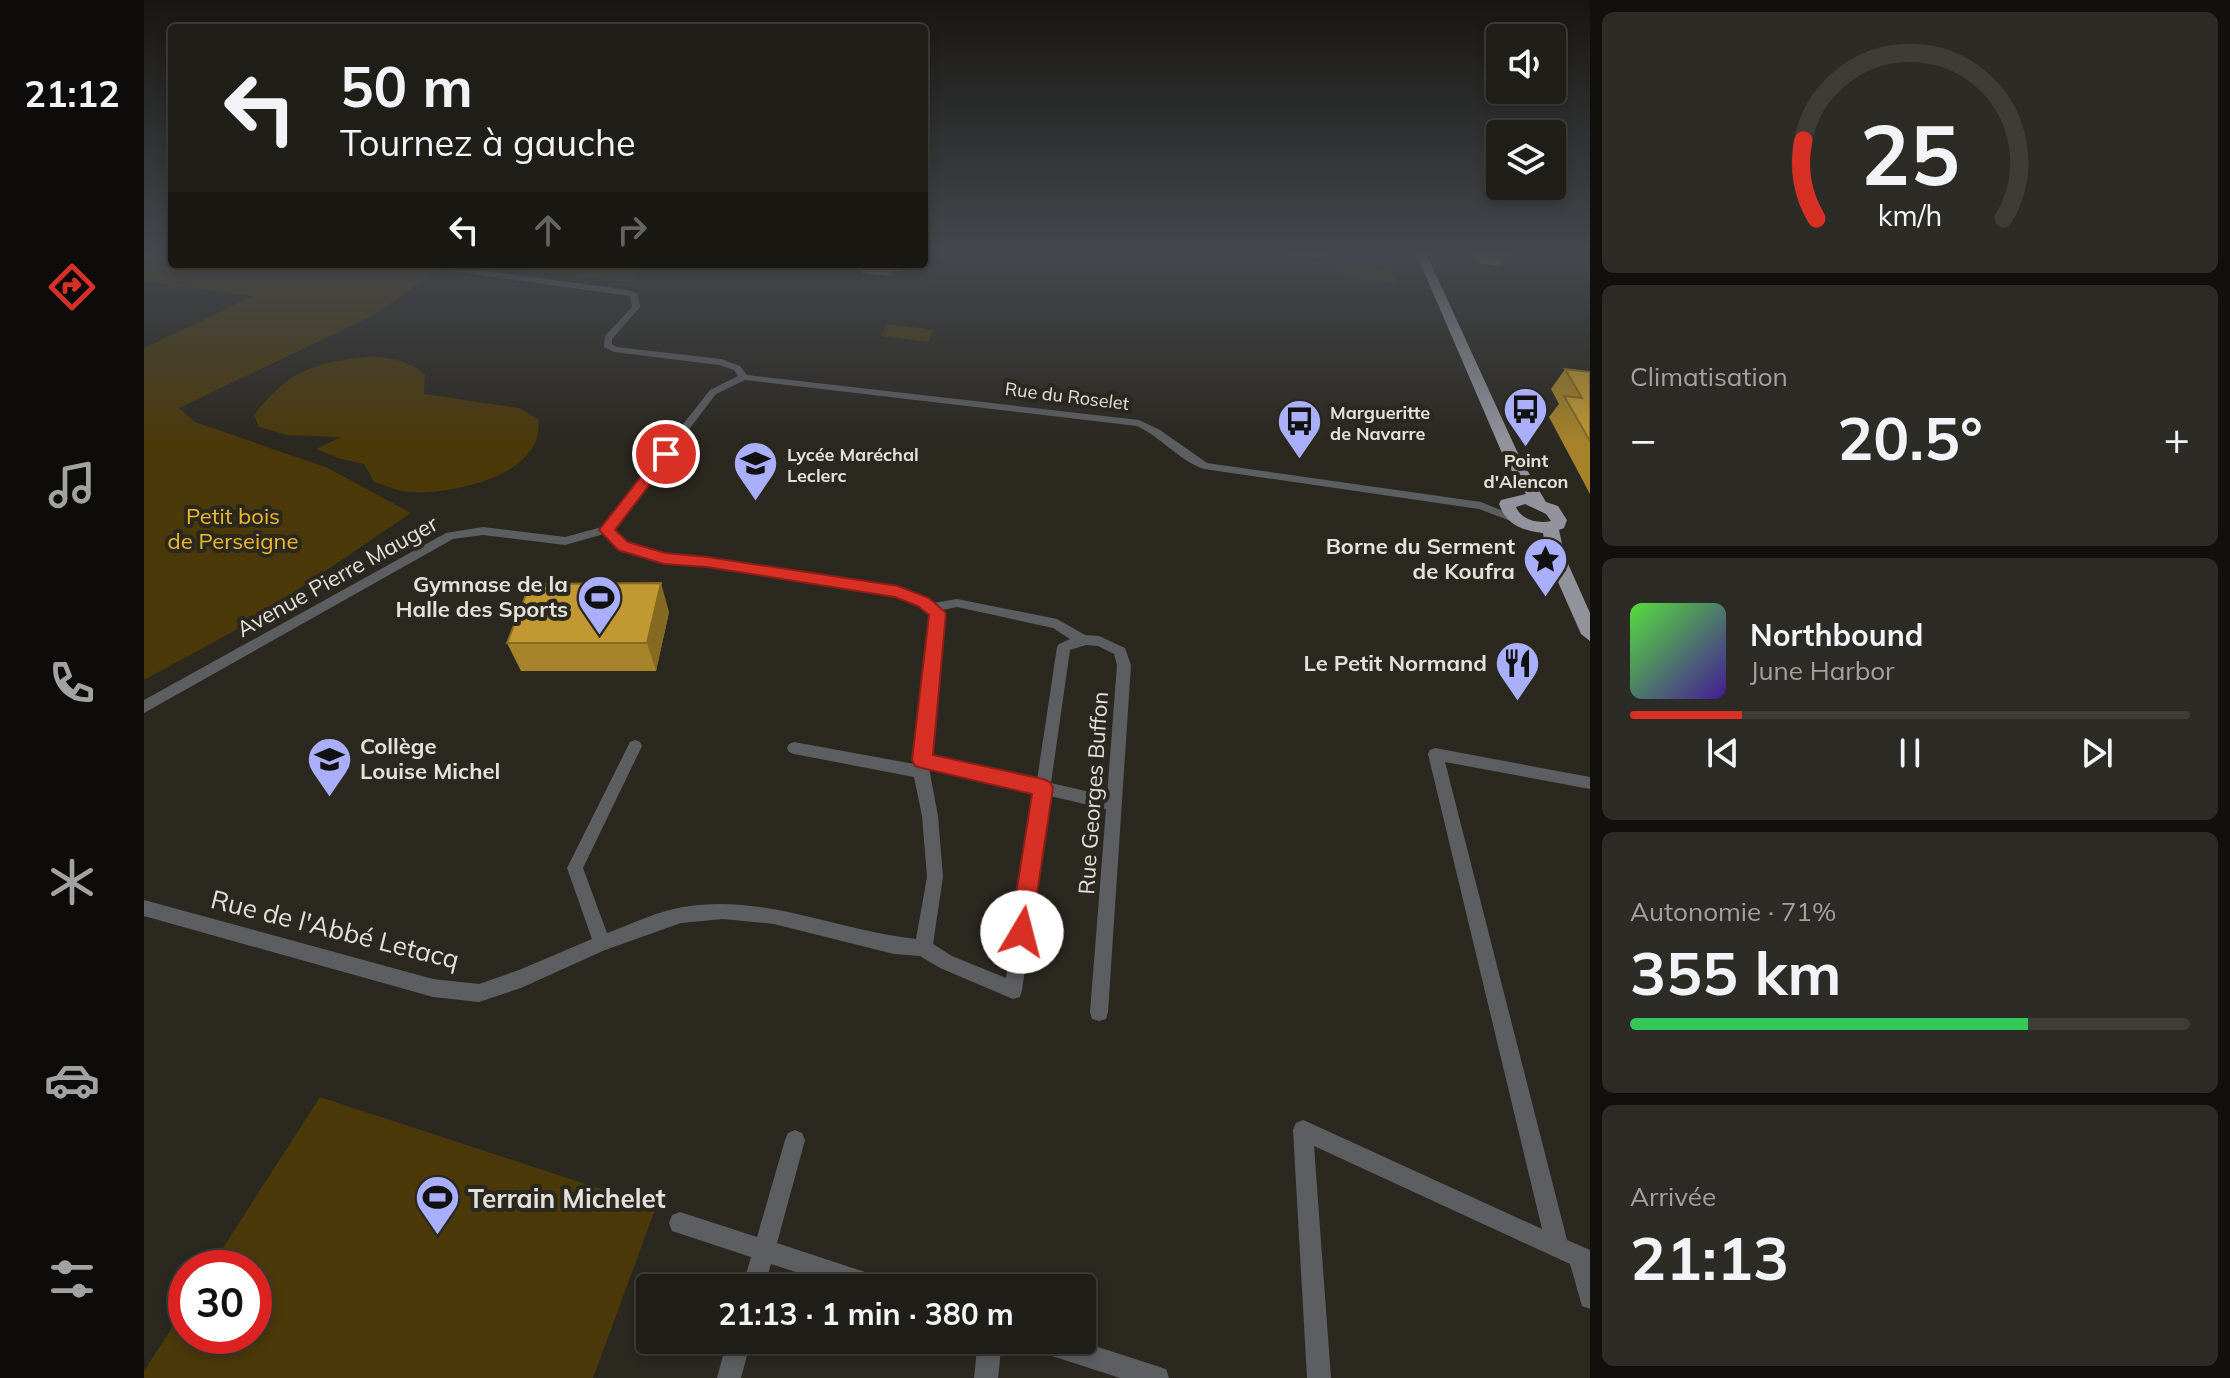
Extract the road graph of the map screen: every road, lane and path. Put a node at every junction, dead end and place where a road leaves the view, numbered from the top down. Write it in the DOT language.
graph roads {
  1 [pos="628,315"];
  2 [pos="1449,315"];
  3 [pos="744,377"];
  4 [pos="1513,460"];
  5 [pos="1539,503"];
  6 [pos="1517,512"];
  7 [pos="1550,528"];
  8 [pos="606,530"];
  9 [pos="1556,557"];
  10 [pos="931,608"];
  11 [pos="1590,634"];
  12 [pos="1080,639"];
  13 [pos="144,707"];
  14 [pos="635,746"];
  15 [pos="794,748"];
  16 [pos="922,766"];
  17 [pos="1590,783"];
  18 [pos="1043,788"];
  19 [pos="1113,804"];
  20 [pos="144,908"];
  21 [pos="602,943"];
  22 [pos="923,948"];
  23 [pos="1099,1012"];
  24 [pos="795,1140"];
  25 [pos="680,1223"];
  26 [pos="1558,1248"];
  27 [pos="763,1250"];
  28 [pos="1585,1260"];
  29 [pos="757,1274"];
  30 [pos="837,1274"];
  31 [pos="1590,1298"];
  32 [pos="735,1354"];
  33 [pos="989,1354"];
  34 [pos="1083,1354"];
  35 [pos="729,1378"];
  36 [pos="986,1378"];
  37 [pos="1157,1378"];
  38 [pos="1319,1378"];
  1 -- 3 [label="street, Rue du Roselet"];
  2 -- 4 [label="main road"];
  3 -- 6 [label="street, Rue du Roselet"];
  3 -- 8 [label="street"];
  4 -- 5 [label="main road"];
  4 -- 6 [label="main road"];
  5 -- 6 [label="main road"];
  5 -- 7 [label="main road"];
  6 -- 7 [label="main road"];
  6 -- 9 [label="main road"];
  7 -- 9 [label="main road"];
  8 -- 10 [label="street"];
  8 -- 13 [label="street, Avenue Pierre Mauger"];
  9 -- 11 [label="main road"];
  10 -- 12 [label="street"];
  10 -- 16 [label="street"];
  12 -- 18 [label="street"];
  12 -- 19 [label="street, Rue Georges Buffon"];
  14 -- 21 [label="street"];
  15 -- 16 [label="street"];
  16 -- 18 [label="street"];
  16 -- 22 [label="street"];
  17 -- 26 [label="street"];
  18 -- 19 [label="street"];
  18 -- 22 [label="street, Rue de l'Abbé Letacq"];
  19 -- 23 [label="street, Rue Georges Buffon"];
  20 -- 21 [label="street, Rue de l'Abbé Letacq"];
  21 -- 22 [label="street, Rue de l'Abbé Letacq"];
  24 -- 27 [label="street"];
  25 -- 27 [label="street"];
  26 -- 28 [label="street"];
  26 -- 38 [label="street"];
  27 -- 29 [label="street"];
  27 -- 30 [label="street"];
  28 -- 31 [label="street"];
  32 -- 35 [label="street"];
  33 -- 36 [label="street"];
  34 -- 37 [label="street"];
}
